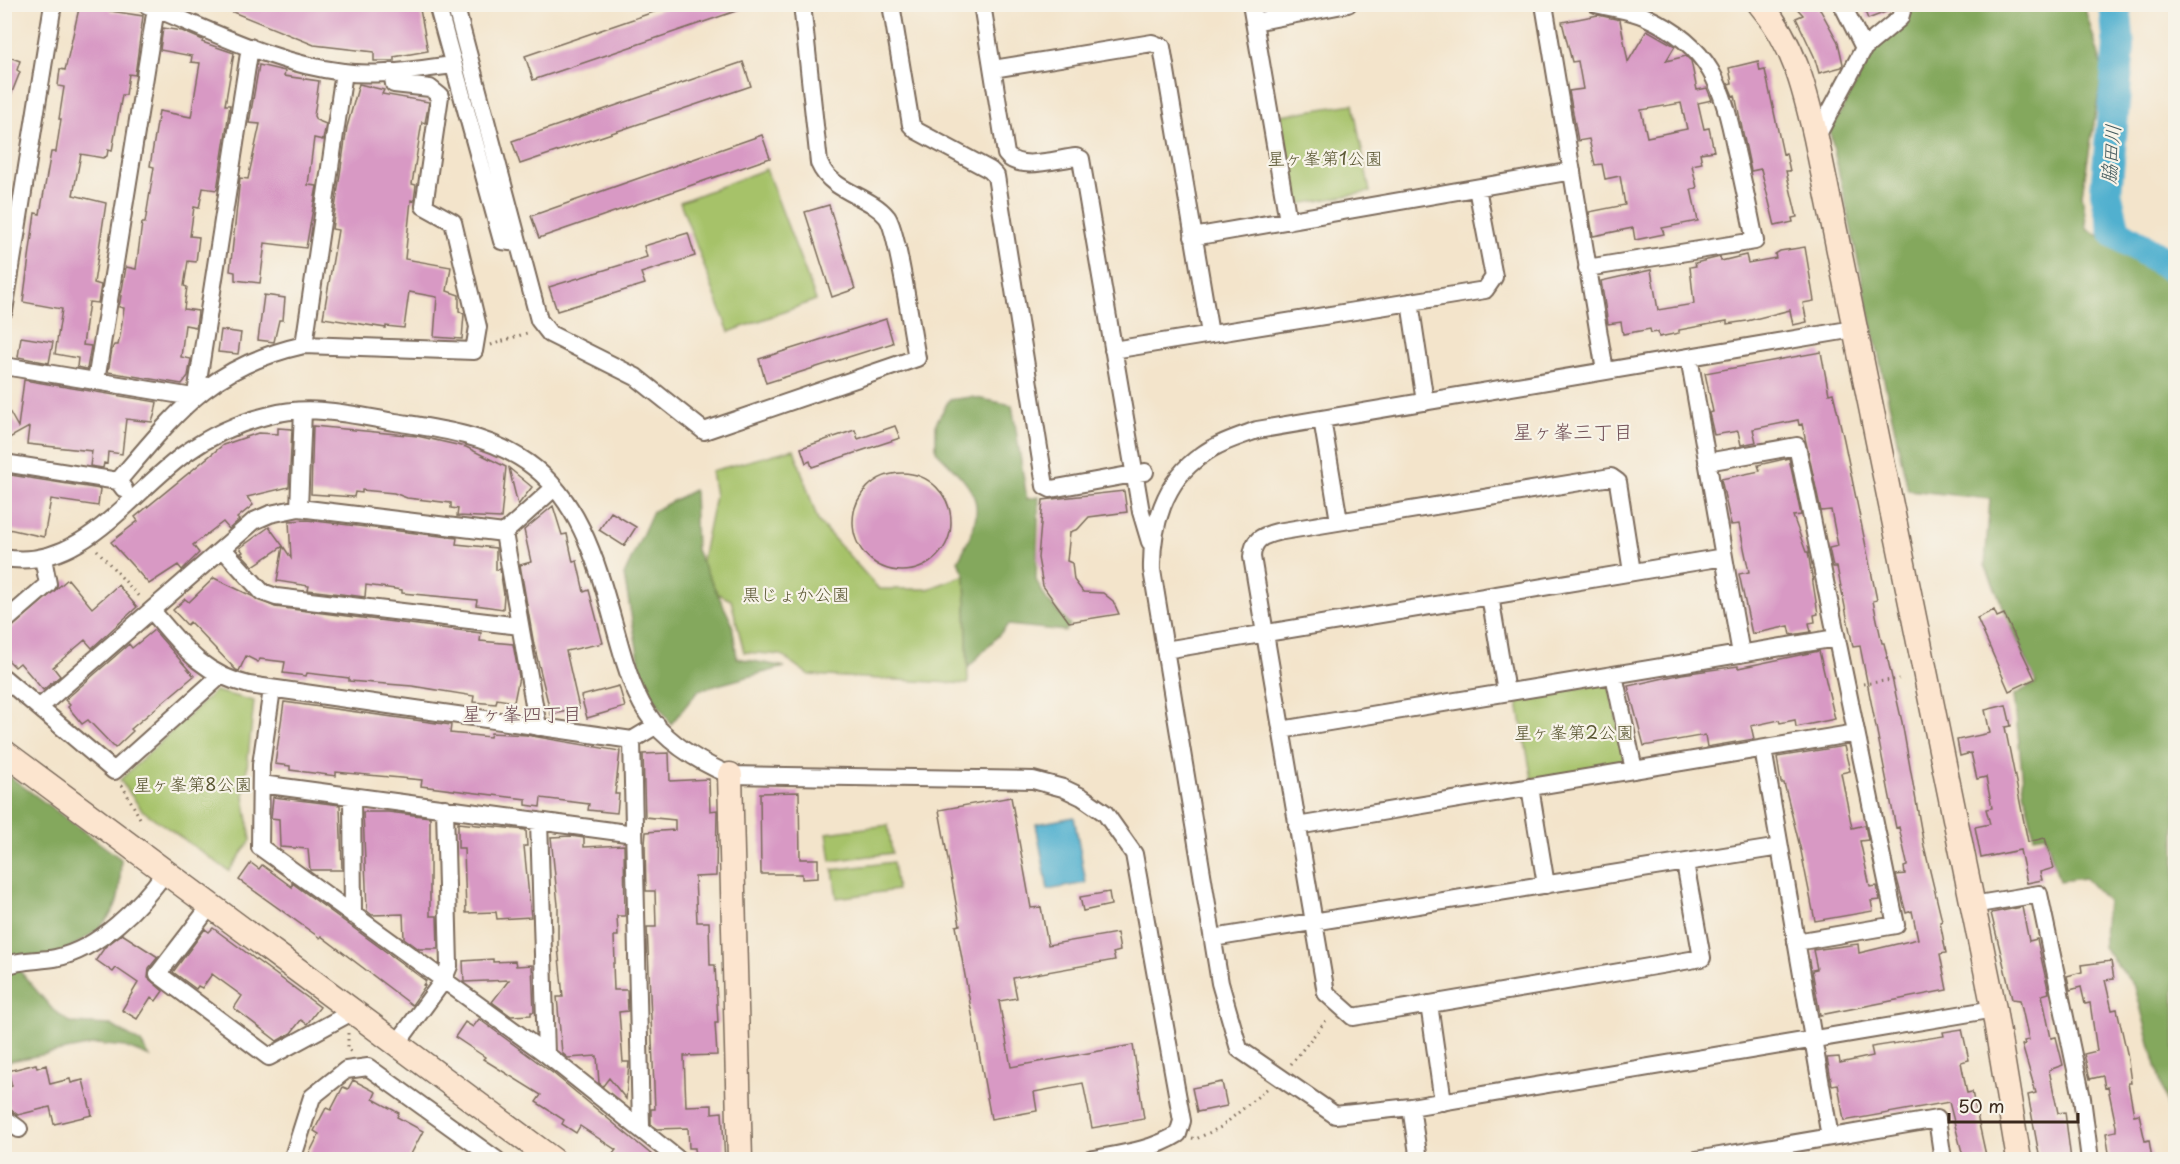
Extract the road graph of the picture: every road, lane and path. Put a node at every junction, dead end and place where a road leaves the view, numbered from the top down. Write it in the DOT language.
graph roads {
  1 [pos="53,4"];
  2 [pos="436,4"];
  3 [pos="455,4"];
  4 [pos="802,4"];
  5 [pos="891,4"];
  6 [pos="982,4"];
  7 [pos="1251,4"];
  8 [pos="1348,4"];
  9 [pos="1544,4"];
  10 [pos="1596,4"];
  11 [pos="1760,4"];
  12 [pos="1842,4"];
  13 [pos="1904,4"];
  14 [pos="151,6"];
  15 [pos="1254,22"];
  16 [pos="250,47"];
  17 [pos="1864,48"];
  18 [pos="453,65"];
  19 [pos="993,69"];
  20 [pos="344,72"];
  21 [pos="392,72"];
  22 [pos="1816,138"];
  23 [pos="1572,171"];
  24 [pos="1477,188"];
  25 [pos="1288,220"];
  26 [pos="1193,237"];
  27 [pos="518,243"];
  28 [pos="1587,268"];
  29 [pos="1410,302"];
  30 [pos="4,311"];
  31 [pos="543,327"];
  32 [pos="1854,329"];
  33 [pos="1209,334"];
  34 [pos="303,345"];
  35 [pos="1113,350"];
  36 [pos="474,351"];
  37 [pos="1689,357"];
  38 [pos="4,366"];
  39 [pos="1605,372"];
  40 [pos="96,381"];
  41 [pos="194,395"];
  42 [pos="1425,402"];
  43 [pos="303,411"];
  44 [pos="1322,419"];
  45 [pos="1707,462"];
  46 [pos="4,463"];
  47 [pos="1140,473"];
  48 [pos="118,481"];
  49 [pos="554,488"];
  50 [pos="133,500"];
  51 [pos="299,508"];
  52 [pos="1339,521"];
  53 [pos="504,533"];
  54 [pos="86,538"];
  55 [pos="1152,545"];
  56 [pos="223,549"];
  57 [pos="1724,557"];
  58 [pos="4,558"];
  59 [pos="43,558"];
  60 [pos="1632,572"];
  61 [pos="1490,596"];
  62 [pos="153,612"];
  63 [pos="4,622"];
  64 [pos="520,626"];
  65 [pos="1264,634"];
  66 [pos="1836,638"];
  67 [pos="1166,650"];
  68 [pos="1741,654"];
  69 [pos="1614,675"];
  70 [pos="220,676"];
  71 [pos="4,678"];
  72 [pos="1899,679"];
  73 [pos="1846,686"];
  74 [pos="272,688"];
  75 [pos="1506,693"];
  76 [pos="40,707"];
  77 [pos="657,725"];
  78 [pos="538,727"];
  79 [pos="1281,730"];
  80 [pos="1856,733"];
  81 [pos="632,740"];
  82 [pos="1763,749"];
  83 [pos="4,752"];
  84 [pos="1634,770"];
  85 [pos="114,771"];
  86 [pos="730,775"];
  87 [pos="261,784"];
  88 [pos="1530,787"];
  89 [pos="352,796"];
  90 [pos="445,808"];
  91 [pos="141,820"];
  92 [pos="539,821"];
  93 [pos="1297,826"];
  94 [pos="634,834"];
  95 [pos="1780,847"];
  96 [pos="1685,862"];
  97 [pos="166,871"];
  98 [pos="1545,885"];
  99 [pos="211,905"];
  100 [pos="1972,905"];
  101 [pos="354,915"];
  102 [pos="1313,922"];
  103 [pos="1212,938"];
  104 [pos="1796,942"];
  105 [pos="4,967"];
  106 [pos="443,981"];
  107 [pos="1429,1004"];
  108 [pos="1338,1005"];
  109 [pos="1994,1009"];
  110 [pos="353,1013"];
  111 [pos="1813,1040"];
  112 [pos="396,1045"];
  113 [pos="546,1054"];
  114 [pos="368,1067"];
  115 [pos="1280,1078"];
  116 [pos="1443,1102"];
  117 [pos="1411,1107"];
  118 [pos="4,1118"];
  119 [pos="640,1126"];
  120 [pos="19,1129"];
  121 [pos="1178,1134"];
  122 [pos="1830,1137"];
  123 [pos="1698,1159"];
  124 [pos="292,1160"];
  125 [pos="497,1160"];
  126 [pos="553,1160"];
  127 [pos="680,1160"];
  128 [pos="740,1160"];
  129 [pos="1089,1160"];
  130 [pos="1419,1160"];
  131 [pos="1943,1160"];
  132 [pos="2019,1160"];
  133 [pos="2090,1160"];
  1 -- 30 [label="street"];
  2 -- 18 [label="street"];
  3 -- 27 [label="street"];
  4 -- 31 [label="street"];
  5 -- 47 [label="street"];
  6 -- 19 [label="street"];
  7 -- 15 [label="street"];
  8 -- 15 [label="street"];
  9 -- 23 [label="street"];
  10 -- 28 [label="street"];
  11 -- 22 [label="street"];
  12 -- 17 [label="street"];
  13 -- 17 [label="street"];
  14 -- 16 [label="street"];
  14 -- 40 [label="street"];
  15 -- 25 [label="street"];
  16 -- 20 [label="street"];
  16 -- 41 [label="street"];
  17 -- 22 [label="street"];
  18 -- 21 [label="street"];
  18 -- 27 [label="street"];
  19 -- 26 [label="street"];
  19 -- 35 [label="street"];
  20 -- 21 [label="street"];
  20 -- 34 [label="street"];
  21 -- 36 [label="street"];
  22 -- 32 [label="street"];
  23 -- 24 [label="street"];
  23 -- 28 [label="street"];
  24 -- 25 [label="street"];
  24 -- 29 [label="street"];
  25 -- 26 [label="street"];
  26 -- 33 [label="street"];
  27 -- 31 [label="street"];
  28 -- 39 [label="street"];
  29 -- 33 [label="street"];
  29 -- 42 [label="street"];
  31 -- 36 [label="path"];
  32 -- 37 [label="street"];
  32 -- 100 [label="street"];
  33 -- 35 [label="street"];
  34 -- 36 [label="street"];
  34 -- 41 [label="street"];
  35 -- 47 [label="street"];
  37 -- 39 [label="street"];
  37 -- 45 [label="street"];
  38 -- 40 [label="street"];
  39 -- 42 [label="street"];
  40 -- 41 [label="street"];
  41 -- 48 [label="street"];
  42 -- 44 [label="street"];
  43 -- 49 [label="street"];
  43 -- 50 [label="street"];
  43 -- 51 [label="street"];
  44 -- 52 [label="street"];
  44 -- 55 [label="street"];
  45 -- 57 [label="street"];
  45 -- 66 [label="street"];
  46 -- 48 [label="street"];
  47 -- 55 [label="street"];
  48 -- 50 [label="street"];
  49 -- 53 [label="street"];
  49 -- 77 [label="street"];
  50 -- 54 [label="street"];
  51 -- 53 [label="street"];
  51 -- 56 [label="street"];
  52 -- 60 [label="street"];
  52 -- 65 [label="street"];
  53 -- 64 [label="street"];
  54 -- 59 [label="street"];
  54 -- 62 [label="path"];
  55 -- 67 [label="street"];
  56 -- 62 [label="street"];
  56 -- 64 [label="street"];
  57 -- 60 [label="street"];
  57 -- 68 [label="street"];
  58 -- 59 [label="street"];
  59 -- 63 [label="street"];
  60 -- 61 [label="street"];
  61 -- 65 [label="street"];
  61 -- 75 [label="street"];
  62 -- 70 [label="street"];
  62 -- 76 [label="street"];
  64 -- 78 [label="street"];
  65 -- 67 [label="street"];
  65 -- 79 [label="street"];
  66 -- 68 [label="street"];
  66 -- 73 [label="street"];
  67 -- 103 [label="street"];
  68 -- 69 [label="street"];
  69 -- 75 [label="street"];
  69 -- 84 [label="street"];
  70 -- 74 [label="street"];
  70 -- 85 [label="street"];
  71 -- 76 [label="street"];
  72 -- 73 [label="path"];
  73 -- 80 [label="street"];
  74 -- 78 [label="street"];
  74 -- 87 [label="street"];
  75 -- 79 [label="street"];
  76 -- 85 [label="street"];
  77 -- 81 [label="street"];
  77 -- 86 [label="street"];
  78 -- 81 [label="street"];
  79 -- 93 [label="street"];
  80 -- 82 [label="street"];
  80 -- 104 [label="street"];
  81 -- 94 [label="street"];
  82 -- 84 [label="street"];
  82 -- 95 [label="street"];
  83 -- 97 [label="street"];
  84 -- 88 [label="street"];
  85 -- 91 [label="path"];
  86 -- 121 [label="street"];
  86 -- 128 [label="street"];
  87 -- 89 [label="street"];
  87 -- 101 [label="street"];
  88 -- 93 [label="street"];
  88 -- 98 [label="street"];
  89 -- 90 [label="street"];
  89 -- 101 [label="street"];
  90 -- 92 [label="street"];
  90 -- 106 [label="street"];
  92 -- 94 [label="street"];
  92 -- 113 [label="street"];
  93 -- 102 [label="street"];
  94 -- 119 [label="street"];
  95 -- 96 [label="street"];
  95 -- 104 [label="street"];
  96 -- 98 [label="street"];
  96 -- 107 [label="street"];
  97 -- 99 [label="street"];
  97 -- 105 [label="street"];
  98 -- 102 [label="street"];
  99 -- 110 [label="street"];
  99 -- 110 [label="street"];
  100 -- 109 [label="street"];
  100 -- 133 [label="street"];
  101 -- 106 [label="street"];
  102 -- 103 [label="street"];
  102 -- 108 [label="street"];
  103 -- 115 [label="street"];
  104 -- 111 [label="street"];
  106 -- 112 [label="street"];
  106 -- 113 [label="street"];
  107 -- 108 [label="street"];
  107 -- 116 [label="street"];
  108 -- 115 [label="path"];
  109 -- 111 [label="street"];
  109 -- 132 [label="street"];
  110 -- 112 [label="street"];
  110 -- 114 [label="path"];
  111 -- 116 [label="street"];
  111 -- 122 [label="street"];
  112 -- 126 [label="street"];
  113 -- 119 [label="street"];
  114 -- 124 [label="street"];
  114 -- 125 [label="street"];
  115 -- 117 [label="street"];
  115 -- 121 [label="path"];
  116 -- 117 [label="street"];
  117 -- 130 [label="street"];
  118 -- 120 [label="street"];
  119 -- 127 [label="street"];
  121 -- 129 [label="street"];
  122 -- 123 [label="street"];
  122 -- 131 [label="street"];
}
